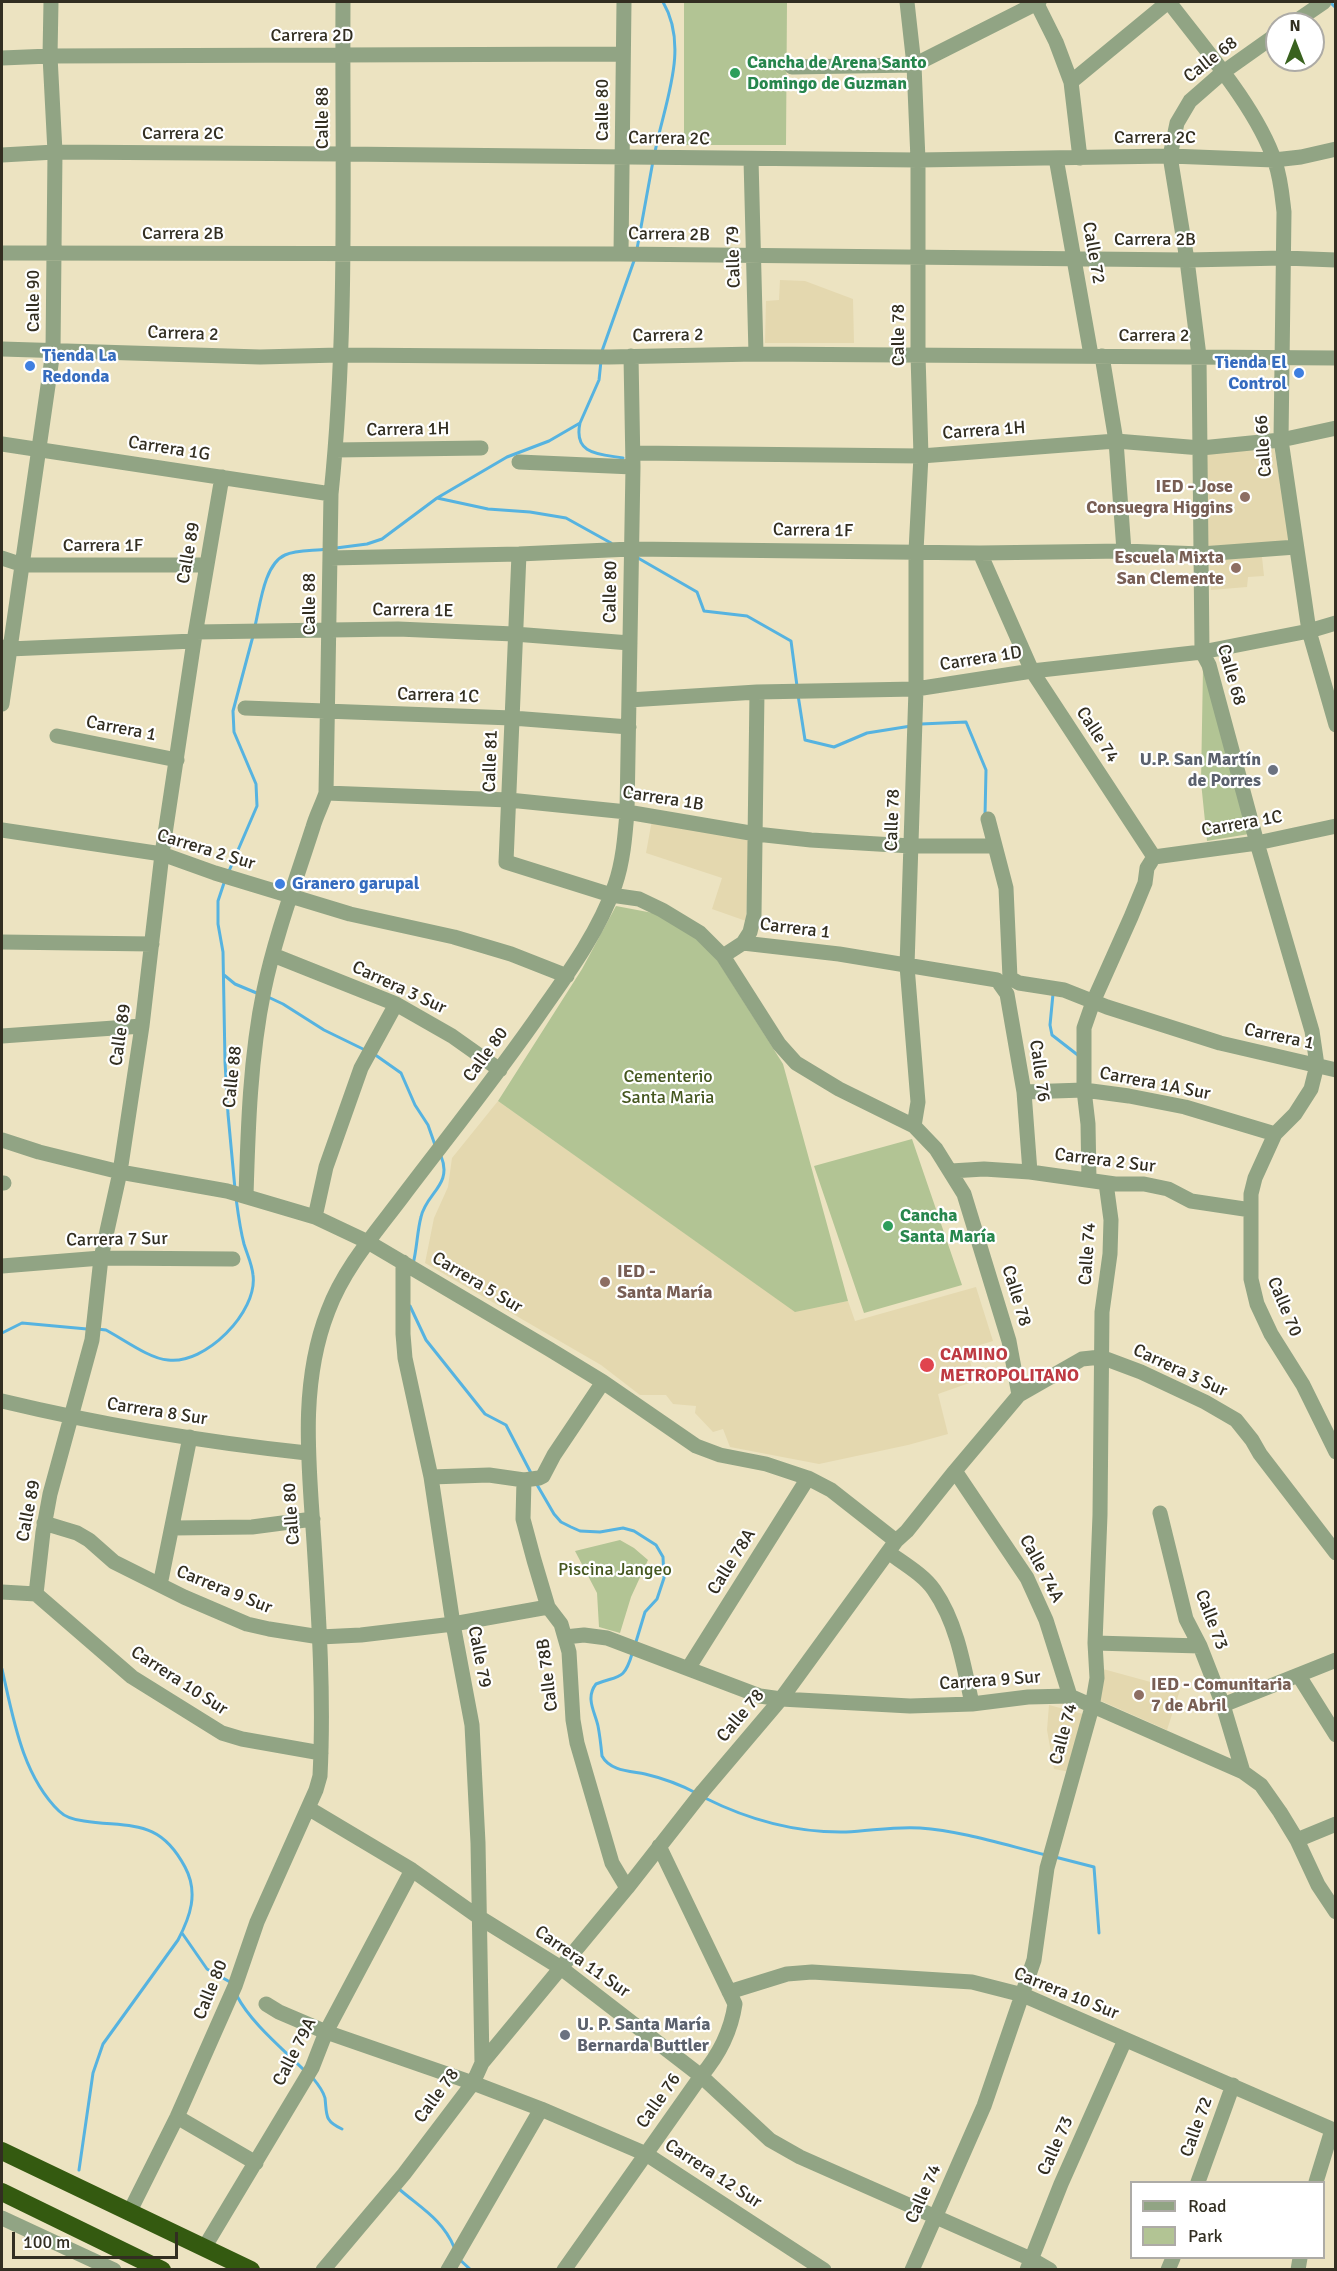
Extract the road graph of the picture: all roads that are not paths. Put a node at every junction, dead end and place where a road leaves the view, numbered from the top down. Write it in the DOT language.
graph roads {
  1 [pos="51,2"];
  2 [pos="343,2"];
  3 [pos="624,2"];
  4 [pos="907,2"];
  5 [pos="1037,2"];
  6 [pos="1169,2"];
  7 [pos="1323,2"];
  8 [pos="1309,12"];
  9 [pos="1265,43"];
  10 [pos="622,54"];
  11 [pos="342,55"];
  12 [pos="50,56"];
  13 [pos="2,58"];
  14 [pos="914,65"];
  15 [pos="792,68"];
  16 [pos="1222,73"];
  17 [pos="1071,82"];
  18 [pos="1335,148"];
  19 [pos="55,153"];
  20 [pos="2,154"];
  21 [pos="342,154"];
  22 [pos="1170,156"];
  23 [pos="622,157"];
  24 [pos="1056,158"];
  25 [pos="1080,158"];
  26 [pos="751,159"];
  27 [pos="918,160"];
  28 [pos="1274,160"];
  29 [pos="2,253"];
  30 [pos="53,253"];
  31 [pos="624,254"];
  32 [pos="342,255"];
  33 [pos="754,256"];
  34 [pos="919,258"];
  35 [pos="1074,258"];
  36 [pos="1284,258"];
  37 [pos="1187,260"];
  38 [pos="1335,260"];
  39 [pos="2,349"];
  40 [pos="53,351"];
  41 [pos="756,354"];
  42 [pos="918,355"];
  43 [pos="339,356"];
  44 [pos="631,356"];
  45 [pos="1097,356"];
  46 [pos="1199,356"];
  47 [pos="1281,357"];
  48 [pos="1335,358"];
  49 [pos="1335,428"];
  50 [pos="1281,440"];
  51 [pos="1116,441"];
  52 [pos="2,444"];
  53 [pos="481,448"];
  54 [pos="1201,448"];
  55 [pos="39,449"];
  56 [pos="335,450"];
  57 [pos="921,456"];
  58 [pos="633,460"];
  59 [pos="519,462"];
  60 [pos="222,477"];
  61 [pos="331,494"];
  62 [pos="1296,547"];
  63 [pos="631,549"];
  64 [pos="1124,551"];
  65 [pos="330,552"];
  66 [pos="916,552"];
  67 [pos="980,553"];
  68 [pos="519,554"];
  69 [pos="1201,554"];
  70 [pos="2,558"];
  71 [pos="22,565"];
  72 [pos="206,566"];
  73 [pos="1335,623"];
  74 [pos="329,630"];
  75 [pos="1310,631"];
  76 [pos="514,634"];
  77 [pos="194,637"];
  78 [pos="630,643"];
  79 [pos="5,648"];
  80 [pos="1202,652"];
  81 [pos="1032,671"];
  82 [pos="916,689"];
  83 [pos="757,692"];
  84 [pos="629,700"];
  85 [pos="2,704"];
  86 [pos="245,708"];
  87 [pos="328,712"];
  88 [pos="512,718"];
  89 [pos="1335,725"];
  90 [pos="629,727"];
  91 [pos="57,736"];
  92 [pos="177,760"];
  93 [pos="326,793"];
  94 [pos="509,801"];
  95 [pos="627,812"];
  96 [pos="988,819"];
  97 [pos="1335,826"];
  98 [pos="2,830"];
  99 [pos="756,834"];
  100 [pos="1257,843"];
  101 [pos="911,846"];
  102 [pos="990,846"];
  103 [pos="162,854"];
  104 [pos="1154,857"];
  105 [pos="621,864"];
  106 [pos="611,895"];
  107 [pos="292,897"];
  108 [pos="639,900"];
  109 [pos="2,942"];
  110 [pos="743,943"];
  111 [pos="152,944"];
  112 [pos="273,955"];
  113 [pos="723,956"];
  114 [pos="907,966"];
  115 [pos="567,976"];
  116 [pos="1004,979"];
  117 [pos="1093,1002"];
  118 [pos="396,1004"];
  119 [pos="142,1026"];
  120 [pos="2,1036"];
  121 [pos="1317,1065"];
  122 [pos="500,1070"];
  123 [pos="1335,1070"];
  124 [pos="1084,1090"];
  125 [pos="1024,1092"];
  126 [pos="914,1126"];
  127 [pos="1275,1134"];
  128 [pos="2,1140"];
  129 [pos="951,1171"];
  130 [pos="120,1172"];
  131 [pos="1030,1172"];
  132 [pos="1089,1180"];
  133 [pos="1106,1183"];
  134 [pos="238,1194"];
  135 [pos="1251,1210"];
  136 [pos="315,1217"];
  137 [pos="368,1242"];
  138 [pos="101,1258"];
  139 [pos="233,1259"];
  140 [pos="403,1262"];
  141 [pos="2,1266"];
  142 [pos="1101,1357"];
  143 [pos="603,1382"];
  144 [pos="1019,1395"];
  145 [pos="2,1401"];
  146 [pos="71,1418"];
  147 [pos="190,1437"];
  148 [pos="1335,1452"];
  149 [pos="307,1453"];
  150 [pos="955,1471"];
  151 [pos="431,1477"];
  152 [pos="807,1478"];
  153 [pos="531,1479"];
  154 [pos="1160,1513"];
  155 [pos="313,1519"];
  156 [pos="44,1523"];
  157 [pos="173,1528"];
  158 [pos="892,1546"];
  159 [pos="1335,1553"];
  160 [pos="160,1585"];
  161 [pos="2,1592"];
  162 [pos="36,1594"];
  163 [pos="548,1607"];
  164 [pos="453,1624"];
  165 [pos="320,1637"];
  166 [pos="565,1637"];
  167 [pos="1095,1643"];
  168 [pos="1200,1646"];
  169 [pos="1335,1660"];
  170 [pos="690,1668"];
  171 [pos="1299,1676"];
  172 [pos="1070,1696"];
  173 [pos="781,1699"];
  174 [pos="972,1704"];
  175 [pos="1223,1705"];
  176 [pos="1092,1707"];
  177 [pos="1335,1735"];
  178 [pos="321,1753"];
  179 [pos="1243,1772"];
  180 [pos="308,1808"];
  181 [pos="1335,1824"];
  182 [pos="1297,1840"];
  183 [pos="659,1846"];
  184 [pos="412,1870"];
  185 [pos="627,1888"];
  186 [pos="1335,1912"];
  187 [pos="477,1916"];
  188 [pos="561,1968"];
  189 [pos="729,1992"];
  190 [pos="1023,1995"];
  191 [pos="266,2004"];
  192 [pos="326,2032"];
  193 [pos="1125,2040"];
  194 [pos="482,2063"];
  195 [pos="700,2076"];
  196 [pos="472,2083"];
  197 [pos="1233,2085"];
  198 [pos="541,2109"];
  199 [pos="177,2117"];
  200 [pos="1334,2130"];
  201 [pos="2,2151"];
  202 [pos="646,2154"];
  203 [pos="256,2163"];
  204 [pos="1198,2181"];
  205 [pos="1316,2181"];
  206 [pos="2,2192"];
  207 [pos="129,2213"];
  208 [pos="935,2216"];
  209 [pos="2,2218"];
  210 [pos="204,2248"];
  211 [pos="454,2259"];
  212 [pos="1029,2264"];
  213 [pos="114,2270"];
  214 [pos="162,2270"];
  215 [pos="251,2270"];
  216 [pos="323,2270"];
  217 [pos="564,2270"];
  218 [pos="824,2270"];
  219 [pos="912,2270"];
  220 [pos="1050,2270"];
  1 -- 12 [label="street, Calle 90"];
  2 -- 11 [label="street, Calle 88"];
  3 -- 10 [label="street, Calle 80"];
  4 -- 14 [label="street, Calle 78"];
  5 -- 14 [label="street"];
  5 -- 17 [label="street"];
  6 -- 16 [label="street, Calle 66"];
  6 -- 17 [label="street"];
  7 -- 8 [label="street"];
  9 -- 16 [label="street, Calle 68"];
  10 -- 11 [label="street, Carrera 2D"];
  10 -- 23 [label="street, Calle 80"];
  11 -- 12 [label="street, Carrera 2D"];
  11 -- 21 [label="street, Calle 88"];
  12 -- 13 [label="street, Carrera 2D"];
  12 -- 19 [label="street, Calle 90"];
  14 -- 15 [label="street"];
  14 -- 27 [label="street, Calle 78"];
  16 -- 22 [label="street, Calle 68"];
  16 -- 28 [label="street, Calle 66"];
  17 -- 25 [label="street"];
  18 -- 28 [label="street, Carrera 2C"];
  19 -- 20 [label="street, Carrera 2C"];
  19 -- 21 [label="street, Carrera 2C"];
  19 -- 30 [label="street, Calle 90"];
  21 -- 23 [label="street, Carrera 2C"];
  21 -- 32 [label="street, Calle 88"];
  22 -- 25 [label="street, Carrera 2C"];
  22 -- 28 [label="street, Carrera 2C"];
  22 -- 37 [label="street, Calle 68"];
  23 -- 26 [label="street, Carrera 2C"];
  23 -- 31 [label="street, Calle 80"];
  24 -- 25 [label="street, Carrera 2C"];
  24 -- 27 [label="street, Carrera 2C"];
  24 -- 35 [label="street, Calle 72"];
  26 -- 27 [label="street, Carrera 2C"];
  26 -- 33 [label="street, Calle 79"];
  27 -- 34 [label="street, Calle 78"];
  28 -- 36 [label="street, Calle 66"];
  29 -- 30 [label="street, Carrera 2B"];
  30 -- 32 [label="street, Carrera 2B"];
  30 -- 40 [label="street, Calle 90"];
  31 -- 32 [label="street, Carrera 2B"];
  31 -- 33 [label="street, Carrera 2B"];
  32 -- 43 [label="street, Calle 88"];
  33 -- 34 [label="street, Carrera 2B"];
  33 -- 41 [label="street, Calle 79"];
  34 -- 35 [label="street, Carrera 2B"];
  34 -- 42 [label="street, Calle 78"];
  35 -- 37 [label="street, Carrera 2B"];
  35 -- 45 [label="street, Calle 72"];
  36 -- 37 [label="street, Carrera 2B"];
  36 -- 38 [label="street, Carrera 2B"];
  36 -- 47 [label="street, Calle 66"];
  37 -- 46 [label="street, Calle 68"];
  39 -- 40 [label="street, Carrera 2"];
  40 -- 43 [label="street, Carrera 2"];
  40 -- 55 [label="street, Calle 90"];
  41 -- 42 [label="street, Carrera 2"];
  41 -- 44 [label="street, Carrera 2"];
  42 -- 45 [label="street, Carrera 2"];
  42 -- 57 [label="street, Calle 78"];
  43 -- 44 [label="street, Carrera 2"];
  43 -- 56 [label="street, Calle 88"];
  44 -- 58 [label="street, Calle 80"];
  45 -- 46 [label="street, Carrera 2"];
  45 -- 51 [label="street, Calle 72"];
  46 -- 47 [label="street, Carrera 2"];
  46 -- 54 [label="street, Calle 68"];
  47 -- 48 [label="street, Carrera 2"];
  47 -- 50 [label="street, Calle 66"];
  49 -- 50 [label="street, Carrera 1H"];
  50 -- 54 [label="street, Carrera 1H"];
  50 -- 62 [label="street, Calle 66"];
  51 -- 54 [label="street, Carrera 1H"];
  51 -- 57 [label="street, Carrera 1H"];
  51 -- 64 [label="street, Calle 72"];
  52 -- 55 [label="street, Carrera 1G"];
  53 -- 56 [label="street, Carrera 1H"];
  54 -- 69 [label="street, Calle 68"];
  55 -- 60 [label="street, Carrera 1G"];
  55 -- 71 [label="street, Calle 90"];
  56 -- 61 [label="street, Calle 88"];
  57 -- 58 [label="street, Carrera 1H"];
  57 -- 66 [label="street, Calle 78"];
  58 -- 59 [label="street, Carrera 1H"];
  58 -- 63 [label="street, Calle 80"];
  60 -- 61 [label="street, Carrera 1G"];
  60 -- 72 [label="street, Calle 89"];
  61 -- 65 [label="street, Calle 88"];
  62 -- 69 [label="street, Carrera 1F"];
  62 -- 75 [label="street, Calle 66"];
  63 -- 66 [label="street, Carrera 1F"];
  63 -- 68 [label="street, Carrera 1F"];
  63 -- 78 [label="street, Calle 80"];
  64 -- 67 [label="street, Carrera 1F"];
  64 -- 69 [label="street, Carrera 1F"];
  65 -- 68 [label="street, Carrera 1F"];
  65 -- 74 [label="street, Calle 88"];
  66 -- 67 [label="street, Carrera 1F"];
  66 -- 82 [label="street, Calle 78"];
  67 -- 81 [label="street, Calle 74"];
  68 -- 76 [label="street, Calle 81"];
  69 -- 80 [label="street, Calle 68"];
  70 -- 71 [label="street, Carrera 1F"];
  71 -- 72 [label="street, Carrera 1F"];
  71 -- 79 [label="street, Calle 90"];
  72 -- 77 [label="street, Calle 89"];
  73 -- 75 [label="street, Carrera 1D"];
  74 -- 76 [label="street, Carrera 1E"];
  74 -- 77 [label="street, Carrera 1E"];
  74 -- 87 [label="street, Calle 88"];
  75 -- 80 [label="street, Carrera 1D"];
  75 -- 89 [label="street, Calle 66"];
  76 -- 78 [label="street, Carrera 1E"];
  76 -- 88 [label="street, Calle 81"];
  77 -- 79 [label="street, Carrera 1E"];
  77 -- 92 [label="street, Calle 89"];
  78 -- 84 [label="street, Calle 80"];
  79 -- 85 [label="street, Calle 90"];
  80 -- 81 [label="street, Carrera 1D"];
  80 -- 100 [label="street, Calle 68"];
  81 -- 82 [label="street, Carrera 1D"];
  81 -- 104 [label="street, Calle 74"];
  82 -- 83 [label="street, Carrera 1D"];
  82 -- 101 [label="street, Calle 78"];
  83 -- 84 [label="street, Carrera 1D"];
  83 -- 99 [label="street"];
  84 -- 90 [label="street, Calle 80"];
  86 -- 87 [label="street, Carrera 1C"];
  87 -- 88 [label="street, Carrera 1C"];
  87 -- 93 [label="street, Calle 88"];
  88 -- 90 [label="street, Carrera 1C"];
  88 -- 94 [label="street, Calle 81"];
  90 -- 95 [label="street, Calle 80"];
  91 -- 92 [label="street, Carrera 1"];
  92 -- 103 [label="street, Calle 89"];
  93 -- 94 [label="street, Carrera 1B"];
  93 -- 107 [label="street, Calle 88"];
  94 -- 95 [label="street, Carrera 1B"];
  94 -- 106 [label="street, Calle 81"];
  95 -- 99 [label="street, Carrera 1B"];
  95 -- 105 [label="street, Calle 80"];
  96 -- 102 [label="street, Calle 76"];
  97 -- 100 [label="street, Carrera 1C"];
  98 -- 103 [label="street, Carrera 2 Sur"];
  99 -- 101 [label="street, Carrera 1B"];
  99 -- 110 [label="street"];
  100 -- 104 [label="street, Carrera 1C"];
  100 -- 121 [label="street, Calle 68"];
  101 -- 102 [label="street, Carrera 1B"];
  101 -- 114 [label="street, Calle 78"];
  102 -- 116 [label="street, Calle 76"];
  103 -- 107 [label="street, Carrera 2 Sur"];
  103 -- 111 [label="street, Calle 89"];
  104 -- 117 [label="street"];
  105 -- 106 [label="street, Calle 80"];
  105 -- 108 [label="street, Calle 80"];
  106 -- 108 [label="street"];
  106 -- 115 [label="street, Calle 80"];
  107 -- 112 [label="street, Calle 88"];
  107 -- 115 [label="street, Carrera 2 Sur"];
  108 -- 113 [label="street"];
  109 -- 111 [label="street"];
  110 -- 113 [label="street, Carrera 1"];
  110 -- 114 [label="street, Carrera 1"];
  111 -- 119 [label="street, Calle 89"];
  112 -- 118 [label="street, Carrera 3 Sur"];
  112 -- 134 [label="street, Calle 88"];
  113 -- 126 [label="street"];
  114 -- 116 [label="street, Carrera 1"];
  114 -- 126 [label="street, Calle 78"];
  115 -- 122 [label="street, Calle 80"];
  116 -- 117 [label="street, Carrera 1"];
  116 -- 125 [label="street, Calle 76"];
  117 -- 121 [label="street, Carrera 1"];
  117 -- 124 [label="street"];
  118 -- 122 [label="street, Carrera 3 Sur"];
  118 -- 136 [label="street"];
  119 -- 120 [label="street"];
  119 -- 130 [label="street, Calle 89"];
  121 -- 123 [label="street, Carrera 1"];
  121 -- 127 [label="street, Calle 68"];
  122 -- 137 [label="street, Calle 80"];
  124 -- 125 [label="street, Carrera 1A Sur"];
  124 -- 127 [label="street, Carrera 1A Sur"];
  124 -- 132 [label="street"];
  125 -- 131 [label="street, Calle 76"];
  126 -- 129 [label="street, Calle 78"];
  127 -- 135 [label="street, Calle 70"];
  128 -- 130 [label="street, Carrera 5 Sur"];
  129 -- 131 [label="street, Carrera 2 Sur"];
  129 -- 144 [label="street, Calle 78"];
  130 -- 134 [label="street, Carrera 5 Sur"];
  130 -- 138 [label="street, Calle 89"];
  131 -- 132 [label="street, Carrera 2 Sur"];
  132 -- 133 [label="street, Carrera 2 Sur"];
  133 -- 135 [label="street, Carrera 2 Sur"];
  133 -- 142 [label="street, Calle 74"];
  134 -- 136 [label="street, Carrera 5 Sur"];
  135 -- 148 [label="street, Calle 70"];
  136 -- 137 [label="street, Carrera 5 Sur"];
  137 -- 140 [label="street, Carrera 5 Sur"];
  137 -- 149 [label="street, Calle 80"];
  138 -- 139 [label="street, Carrera 7 Sur"];
  138 -- 141 [label="street, Carrera 7 Sur"];
  138 -- 146 [label="street, Calle 89"];
  140 -- 143 [label="street, Carrera 5 Sur"];
  140 -- 151 [label="street, Calle 79"];
  142 -- 144 [label="street"];
  142 -- 159 [label="street, Carrera 3 Sur"];
  142 -- 167 [label="street, Calle 74"];
  143 -- 152 [label="street, Carrera 5 Sur"];
  143 -- 153 [label="street"];
  144 -- 150 [label="street, Calle 78"];
  145 -- 146 [label="street, Carrera 8 Sur"];
  146 -- 147 [label="street, Carrera 8 Sur"];
  146 -- 156 [label="street, Calle 89"];
  147 -- 149 [label="street, Carrera 8 Sur"];
  147 -- 157 [label="street"];
  149 -- 155 [label="street, Calle 80"];
  150 -- 158 [label="street, Calle 78"];
  150 -- 172 [label="street, Calle 74A"];
  151 -- 153 [label="street"];
  151 -- 164 [label="street, Calle 79"];
  152 -- 158 [label="street, Carrera 5 Sur"];
  152 -- 170 [label="street, Calle 78A"];
  153 -- 163 [label="street, Calle 78B"];
  154 -- 168 [label="street, Calle 73"];
  155 -- 157 [label="street"];
  155 -- 165 [label="street, Calle 80"];
  156 -- 160 [label="street, Carrera 9 Sur"];
  156 -- 162 [label="street, Calle 89"];
  157 -- 160 [label="street"];
  158 -- 173 [label="street, Calle 78"];
  158 -- 174 [label="street, Carrera 5 Sur"];
  160 -- 165 [label="street, Carrera 9 Sur"];
  161 -- 162 [label="street"];
  162 -- 178 [label="street, Carrera 10 Sur"];
  163 -- 164 [label="street, Carrera 9 Sur"];
  163 -- 166 [label="street, Calle 78B"];
  164 -- 165 [label="street, Carrera 9 Sur"];
  164 -- 187 [label="street, Calle 79"];
  165 -- 178 [label="street, Calle 80"];
  166 -- 170 [label="street, Carrera 9 Sur"];
  166 -- 185 [label="street, Calle 78B"];
  167 -- 168 [label="street"];
  167 -- 176 [label="street, Calle 74"];
  168 -- 175 [label="street, Calle 73"];
  169 -- 171 [label="street"];
  170 -- 173 [label="street, Carrera 9 Sur"];
  171 -- 175 [label="street"];
  171 -- 177 [label="street"];
  172 -- 174 [label="street, Carrera 9 Sur"];
  172 -- 176 [label="street, Carrera 9 Sur"];
  173 -- 174 [label="street, Carrera 9 Sur"];
  173 -- 183 [label="street, Calle 78"];
  175 -- 179 [label="street, Calle 73"];
  176 -- 179 [label="street, Carrera 9 Sur"];
  176 -- 190 [label="street, Calle 74"];
  178 -- 180 [label="street, Calle 80"];
  179 -- 182 [label="street, Carrera 9 Sur"];
  180 -- 184 [label="street, Carrera 11 Sur"];
  180 -- 199 [label="street, Calle 80"];
  181 -- 182 [label="street"];
  182 -- 186 [label="street, Carrera 9 Sur"];
  183 -- 185 [label="street, Calle 78"];
  183 -- 189 [label="street, Calle 76"];
  184 -- 187 [label="street, Carrera 11 Sur"];
  184 -- 192 [label="street, Calle 79A"];
  185 -- 188 [label="street, Calle 78"];
  187 -- 188 [label="street, Carrera 11 Sur"];
  187 -- 194 [label="street, Calle 79"];
  188 -- 194 [label="street, Calle 78"];
  188 -- 195 [label="street, Carrera 11 Sur"];
  189 -- 190 [label="street, Carrera 10 Sur"];
  189 -- 195 [label="street, Calle 76"];
  190 -- 193 [label="street, Carrera 10 Sur"];
  190 -- 208 [label="street, Calle 74"];
  191 -- 192 [label="street, Carrera 12 Sur"];
  192 -- 196 [label="street, Carrera 12 Sur"];
  192 -- 203 [label="street, Calle 79A"];
  193 -- 197 [label="street, Carrera 10 Sur"];
  193 -- 212 [label="street, Calle 73"];
  194 -- 196 [label="street, Calle 78"];
  195 -- 202 [label="street, Calle 76"];
  195 -- 208 [label="street, Carrera 11 Sur"];
  196 -- 198 [label="street, Carrera 12 Sur"];
  196 -- 216 [label="street, Calle 78"];
  197 -- 200 [label="street, Carrera 10 Sur"];
  197 -- 204 [label="street, Calle 72"];
  198 -- 202 [label="street, Carrera 12 Sur"];
  198 -- 211 [label="street"];
  199 -- 203 [label="street"];
  199 -- 207 [label="street, Calle 80"];
  200 -- 205 [label="street"];
  201 -- 207 [label="highway"];
  202 -- 217 [label="street, Calle 76"];
  202 -- 218 [label="street, Carrera 12 Sur"];
  203 -- 210 [label="street, Calle 79A"];
  206 -- 214 [label="highway"];
  207 -- 210 [label="highway"];
  208 -- 212 [label="street, Carrera 11 Sur"];
  208 -- 219 [label="street, Calle 74"];
  209 -- 213 [label="street"];
  210 -- 215 [label="highway"];
  212 -- 220 [label="street, Carrera 11 Sur"];
}
